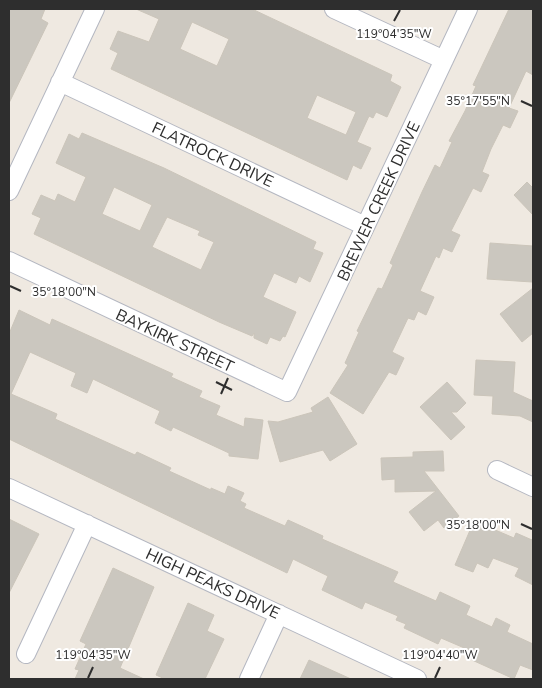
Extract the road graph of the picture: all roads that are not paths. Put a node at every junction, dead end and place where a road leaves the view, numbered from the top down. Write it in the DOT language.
graph roads {
  1 [pos="95,9"];
  2 [pos="334,9"];
  3 [pos="468,9"];
  4 [pos="444,60"];
  5 [pos="60,82"];
  6 [pos="9,191"];
  7 [pos="366,226"];
  8 [pos="9,261"];
  9 [pos="287,392"];
  10 [pos="497,470"];
  11 [pos="533,487"];
  12 [pos="9,488"];
  13 [pos="87,524"];
  14 [pos="279,614"];
  15 [pos="26,654"];
  16 [pos="249,679"];
  17 [pos="417,679"];
  1 -- 5 [label="street"];
  2 -- 4 [label="street"];
  3 -- 4 [label="street, BREWER CREEK DRIVE"];
  4 -- 7 [label="street, BREWER CREEK DRIVE"];
  5 -- 6 [label="street"];
  5 -- 7 [label="street, FLATROCK DRIVE"];
  7 -- 9 [label="street, BREWER CREEK DRIVE"];
  8 -- 9 [label="street, BAYKIRK STREET"];
  10 -- 11 [label="street"];
  12 -- 13 [label="street, HIGH PEAKS DRIVE"];
  13 -- 14 [label="street, HIGH PEAKS DRIVE"];
  13 -- 15 [label="street"];
  14 -- 16 [label="street"];
  14 -- 17 [label="street, HIGH PEAKS DRIVE"];
}
